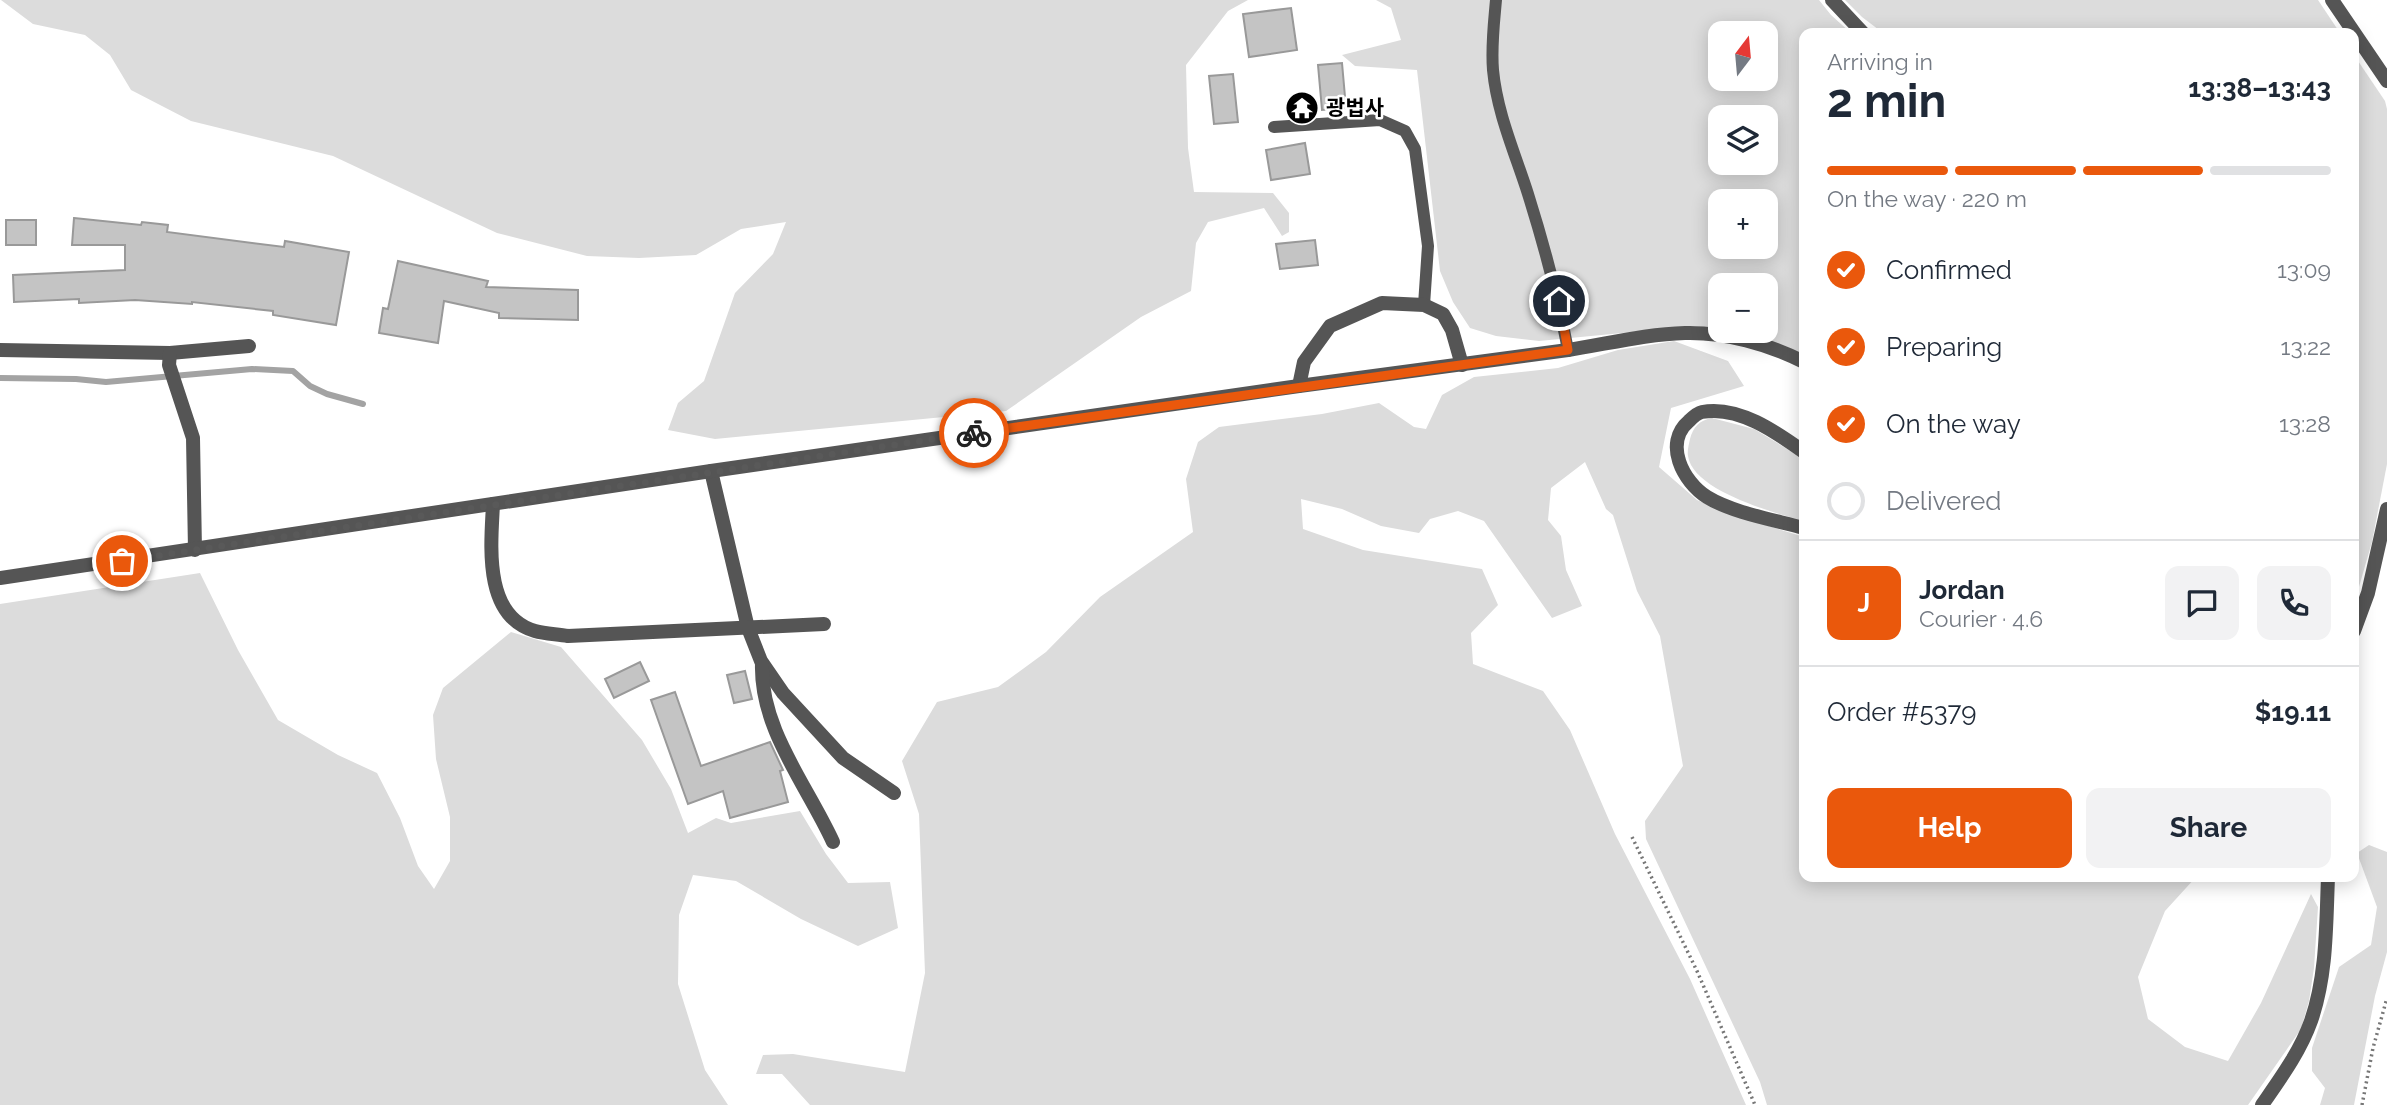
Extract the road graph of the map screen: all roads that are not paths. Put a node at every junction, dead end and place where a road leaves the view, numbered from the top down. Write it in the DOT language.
graph roads {
  1 [pos="1496,0"];
  2 [pos="1832,0"];
  3 [pos="2332,0"];
  4 [pos="1858,28"];
  5 [pos="2351,28"];
  6 [pos="2359,40"];
  7 [pos="2387,81"];
  8 [pos="1274,127"];
  9 [pos="1424,305"];
  10 [pos="249,346"];
  11 [pos="0,350"];
  12 [pos="1568,350"];
  13 [pos="169,359"];
  14 [pos="1799,360"];
  15 [pos="1462,365"];
  16 [pos="1299,386"];
  17 [pos="1799,449"];
  18 [pos="711,471"];
  19 [pos="493,504"];
  20 [pos="2387,509"];
  21 [pos="1799,527"];
  22 [pos="195,550"];
  23 [pos="0,578"];
  24 [pos="2359,617"];
  25 [pos="824,624"];
  26 [pos="748,628"];
  27 [pos="762,664"];
  28 [pos="894,793"];
  29 [pos="833,842"];
  30 [pos="2328,882"];
  31 [pos="2262,1105"];
  1 -- 12 [label="lane"];
  2 -- 4 [label="street"];
  3 -- 5 [label="street"];
  6 -- 7 [label="street"];
  8 -- 9 [label="lane"];
  9 -- 15 [label="street"];
  9 -- 16 [label="street"];
  10 -- 13 [label="street"];
  11 -- 13 [label="street"];
  12 -- 14 [label="street"];
  12 -- 15 [label="street"];
  13 -- 22 [label="street"];
  15 -- 16 [label="street"];
  16 -- 18 [label="street"];
  17 -- 21 [label="street"];
  18 -- 19 [label="street"];
  18 -- 26 [label="street"];
  19 -- 22 [label="street"];
  19 -- 26 [label="street"];
  20 -- 24 [label="street"];
  22 -- 23 [label="street"];
  25 -- 26 [label="street"];
  26 -- 27 [label="street"];
  27 -- 28 [label="street"];
  27 -- 29 [label="street"];
  30 -- 31 [label="street"];
}
